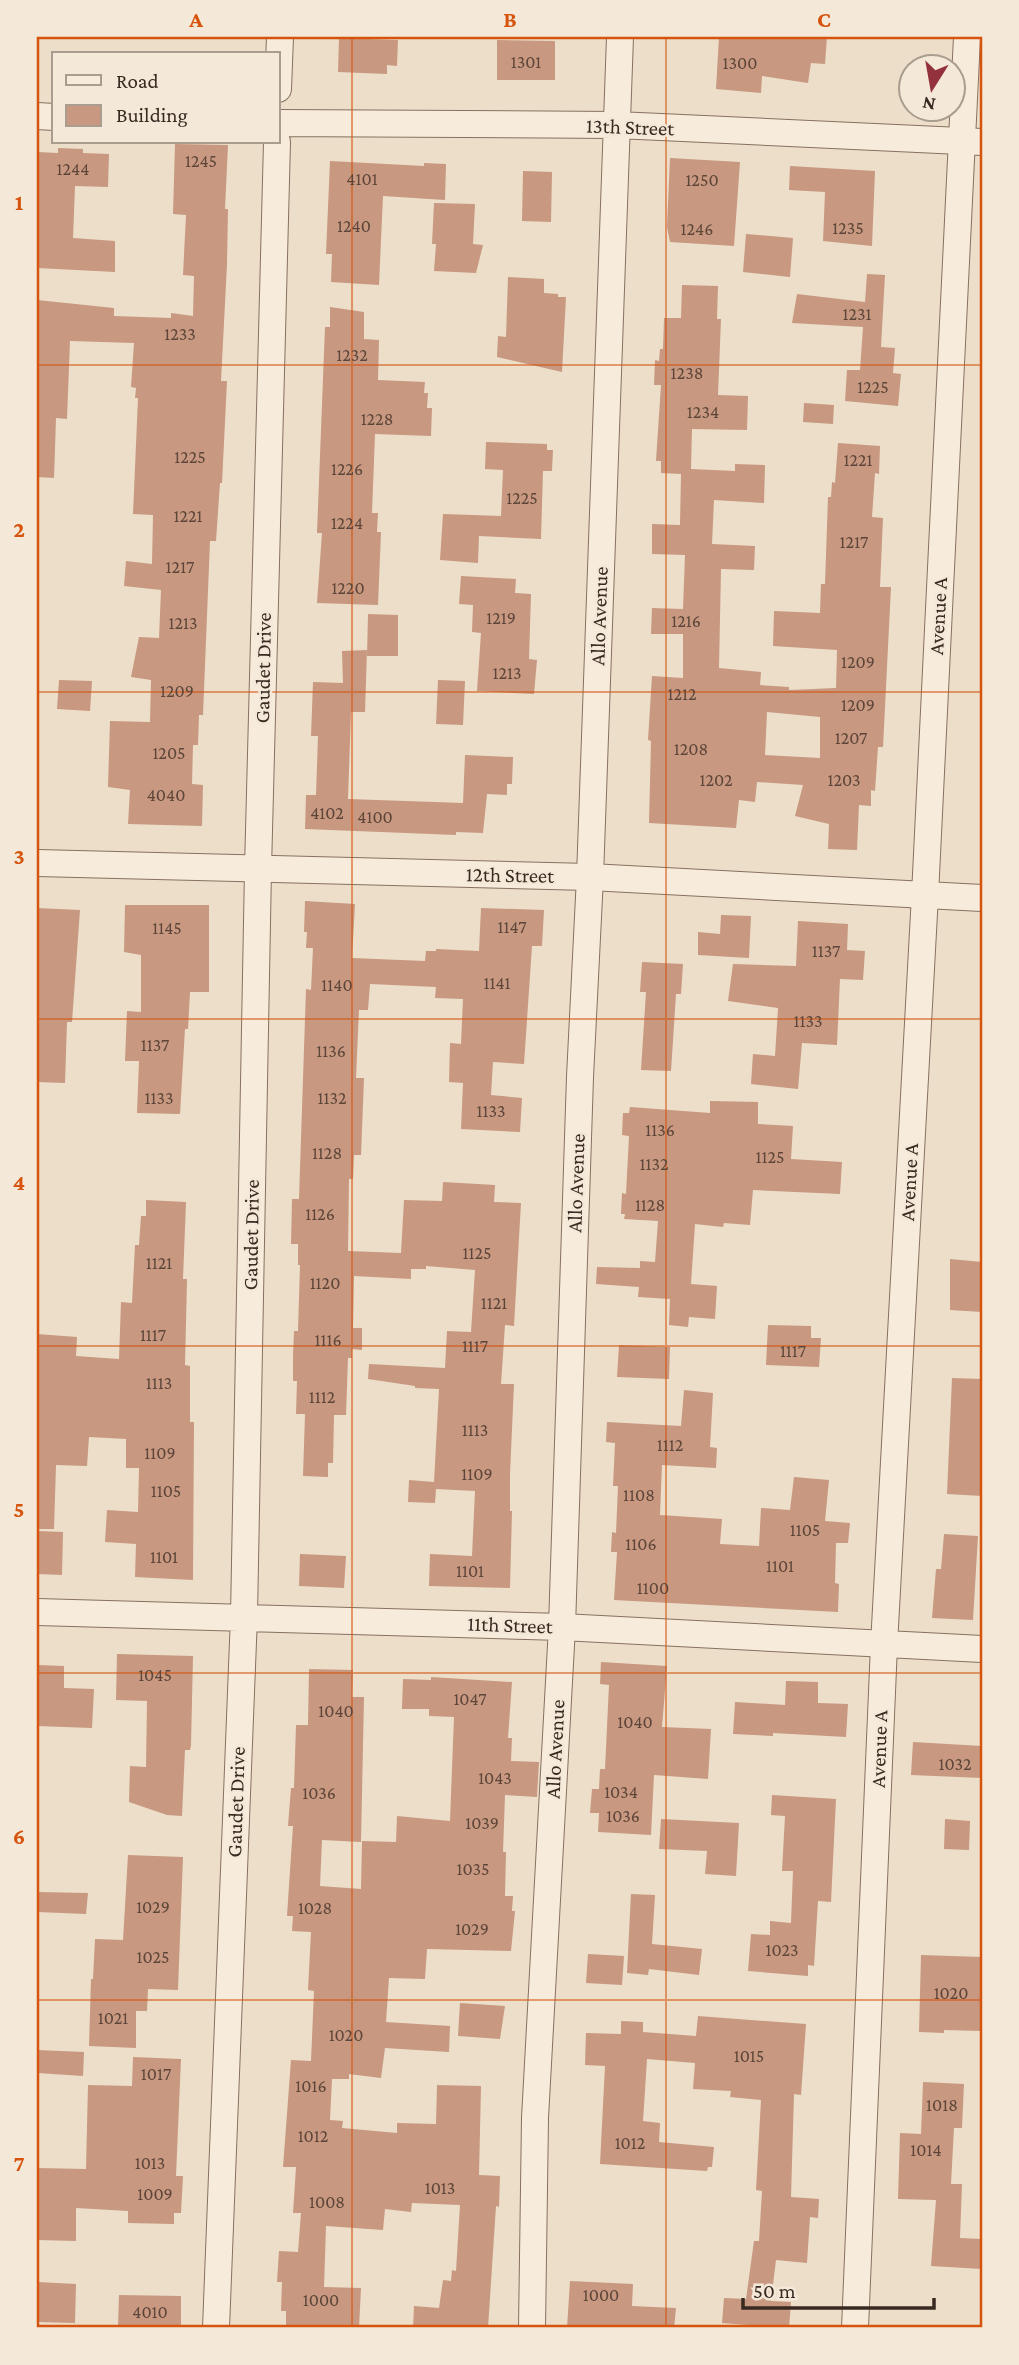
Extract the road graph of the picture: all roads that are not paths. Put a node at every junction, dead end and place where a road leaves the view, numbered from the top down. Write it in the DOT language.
graph roads {
  1 [pos="620,37"];
  2 [pos="967,37"];
  3 [pos="280,124"];
  4 [pos="617,125"];
  5 [pos="972,141"];
  6 [pos="277,144"];
  7 [pos="37,863"];
  8 [pos="258,869"];
  9 [pos="590,877"];
  10 [pos="925,895"];
  11 [pos="982,898"];
  12 [pos="37,1612"];
  13 [pos="244,1616"];
  14 [pos="562,1627"];
  15 [pos="884,1645"];
  16 [pos="982,1649"];
  17 [pos="216,2328"];
  18 [pos="532,2328"];
  19 [pos="855,2328"];
  1 -- 4 [label="street, Allo Avenue"];
  2 -- 5 [label="street, Avenue A"];
  3 -- 4 [label="street, 13th Street"];
  4 -- 5 [label="street, 13th Street"];
  4 -- 9 [label="street, Allo Avenue"];
  5 -- 10 [label="street, Avenue A"];
  6 -- 8 [label="street, Gaudet Drive"];
  7 -- 8 [label="street, 12th Street"];
  8 -- 9 [label="street, 12th Street"];
  8 -- 13 [label="street, Gaudet Drive"];
  9 -- 10 [label="street, 12th Street"];
  9 -- 14 [label="street, Allo Avenue"];
  10 -- 11 [label="street, 12th Street"];
  10 -- 15 [label="street, Avenue A"];
  12 -- 13 [label="street, 11th Street"];
  13 -- 14 [label="street, 11th Street"];
  13 -- 17 [label="street, Gaudet Drive"];
  14 -- 15 [label="street, 11th Street"];
  14 -- 18 [label="street, Allo Avenue"];
  15 -- 16 [label="street, 11th Street"];
  15 -- 19 [label="street, Avenue A"];
}
